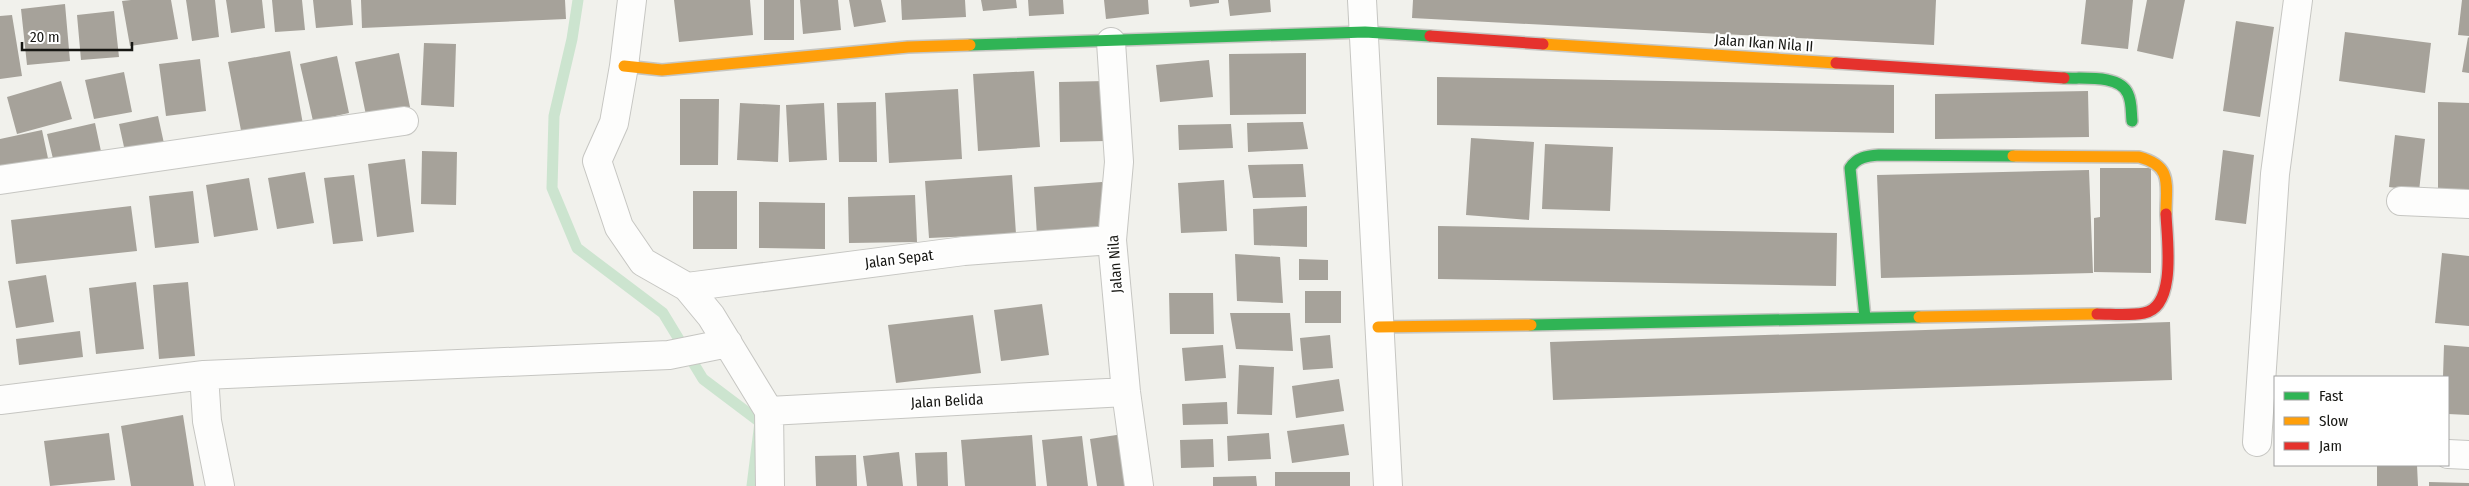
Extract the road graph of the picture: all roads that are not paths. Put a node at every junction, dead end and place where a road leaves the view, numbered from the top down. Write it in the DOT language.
graph roads {
  1 [pos="632,0"];
  2 [pos="1362,0"];
  3 [pos="2298,0"];
  4 [pos="1365,32"];
  5 [pos="1111,42"];
  6 [pos="624,66"];
  7 [pos="404,121"];
  8 [pos="2132,121"];
  9 [pos="0,180"];
  10 [pos="2400,201"];
  11 [pos="2469,204"];
  12 [pos="1112,240"];
  13 [pos="687,287"];
  14 [pos="1865,318"];
  15 [pos="1378,327"];
  16 [pos="722,345"];
  17 [pos="204,375"];
  18 [pos="1126,392"];
  19 [pos="0,400"];
  20 [pos="769,411"];
  21 [pos="2258,442"];
  22 [pos="2449,454"];
  23 [pos="2469,455"];
  24 [pos="220,486"];
  25 [pos="770,486"];
  26 [pos="1139,486"];
  27 [pos="1388,486"];
  1 -- 6 [label="street"];
  2 -- 4 [label="street"];
  3 -- 21 [label="street"];
  4 -- 5 [label="street, Jalan Ikan Nila II"];
  4 -- 8 [label="street, Jalan Ikan Nila II"];
  4 -- 15 [label="street"];
  5 -- 6 [label="street, Jalan Ikan Nila II"];
  5 -- 12 [label="street, Jalan Nila"];
  6 -- 13 [label="street"];
  7 -- 9 [label="street"];
  10 -- 11 [label="street"];
  12 -- 13 [label="street, Jalan Sepat"];
  12 -- 18 [label="street, Jalan Nila"];
  13 -- 16 [label="street"];
  14 -- 14 [label="street"];
  14 -- 15 [label="street"];
  15 -- 27 [label="street"];
  16 -- 17 [label="street"];
  16 -- 20 [label="street"];
  17 -- 19 [label="street"];
  17 -- 24 [label="street"];
  18 -- 20 [label="street, Jalan Belida"];
  18 -- 26 [label="street, Jalan Nila"];
  20 -- 25 [label="street"];
  22 -- 23 [label="street"];
}
